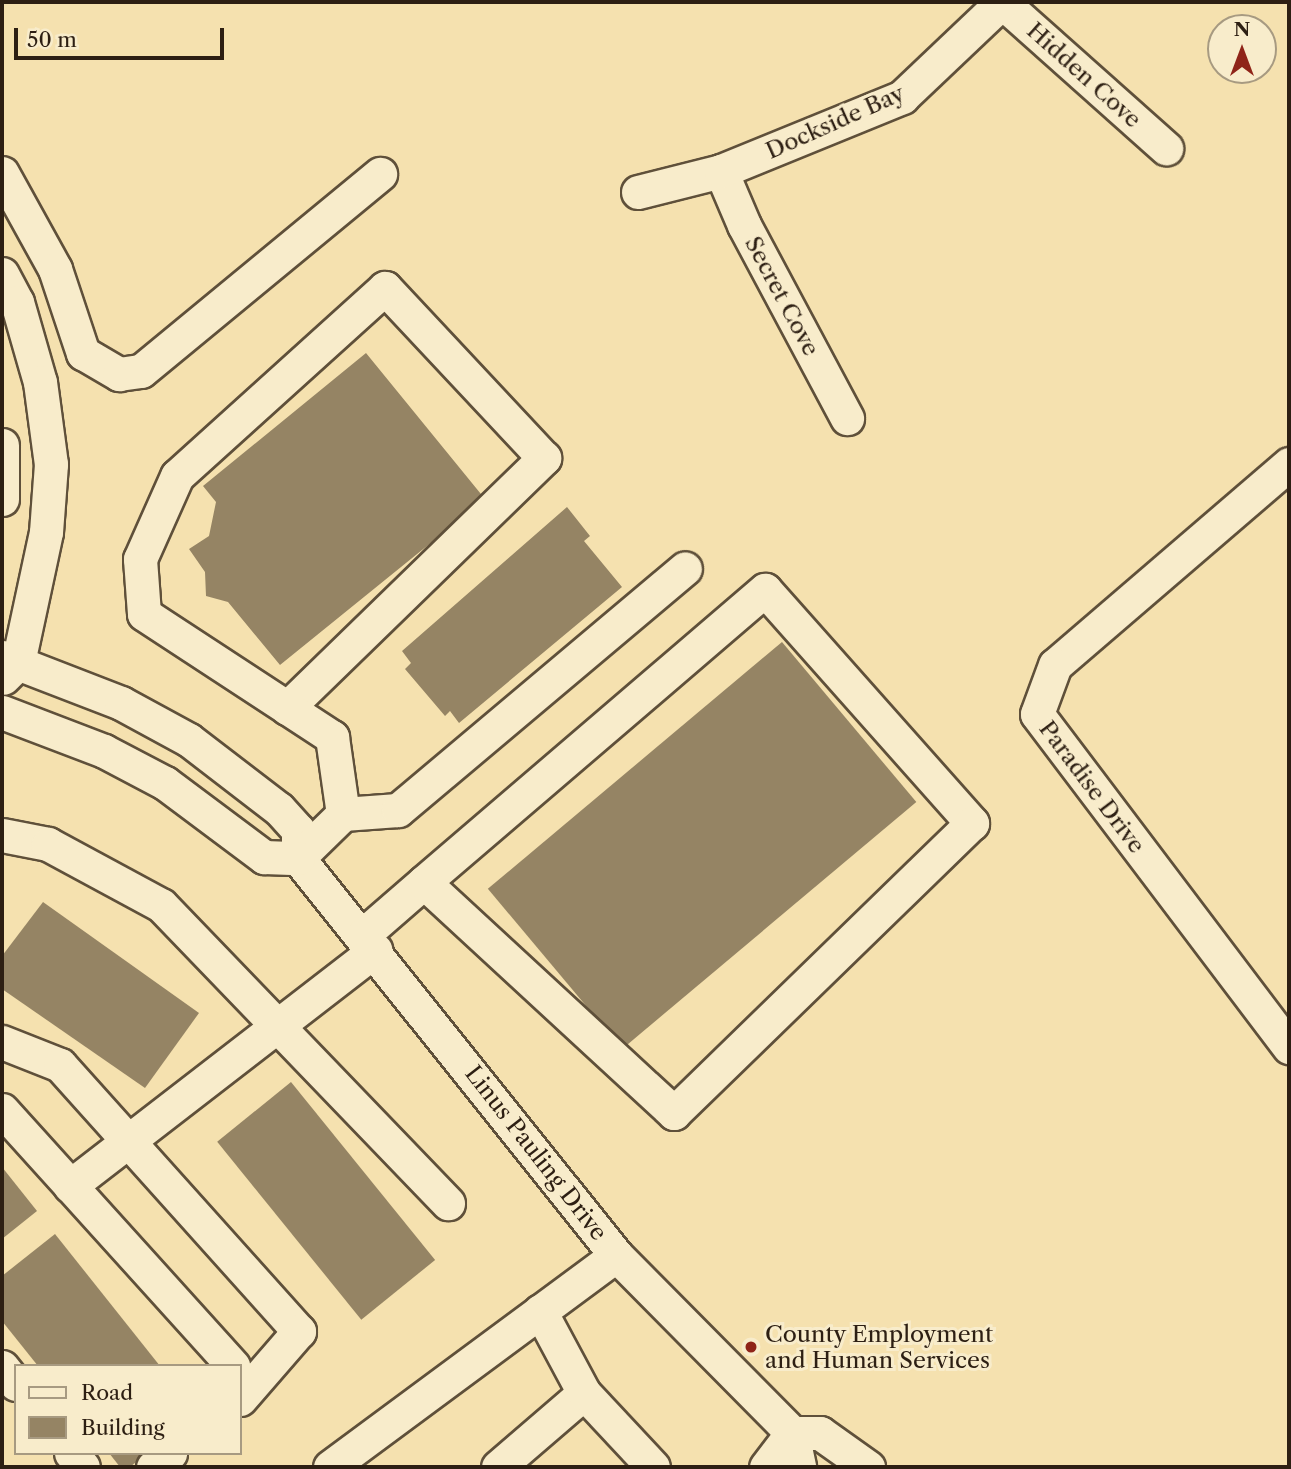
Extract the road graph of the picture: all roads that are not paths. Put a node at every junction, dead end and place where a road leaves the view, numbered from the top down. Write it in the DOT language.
graph roads {
  1 [pos="1002,2"];
  2 [pos="1166,148"];
  3 [pos="722,171"];
  4 [pos="2,173"];
  5 [pos="380,174"];
  6 [pos="638,192"];
  7 [pos="2,274"];
  8 [pos="847,418"];
  9 [pos="2,444"];
  10 [pos="1289,464"];
  11 [pos="2,499"];
  12 [pos="685,568"];
  13 [pos="7,667"];
  14 [pos="287,708"];
  15 [pos="2,712"];
  16 [pos="343,814"];
  17 [pos="2,835"];
  18 [pos="298,858"];
  19 [pos="424,882"];
  20 [pos="369,942"];
  21 [pos="279,1025"];
  22 [pos="2,1042"];
  23 [pos="1289,1047"];
  24 [pos="2,1110"];
  25 [pos="129,1142"];
  26 [pos="70,1186"];
  27 [pos="448,1203"];
  28 [pos="616,1255"];
  29 [pos="540,1311"];
  30 [pos="225,1364"];
  31 [pos="2,1367"];
  32 [pos="242,1381"];
  33 [pos="14,1382"];
  34 [pos="584,1393"];
  35 [pos="792,1433"];
  36 [pos="168,1455"];
  37 [pos="153,1467"];
  38 [pos="331,1467"];
  39 [pos="498,1467"];
  40 [pos="653,1467"];
  41 [pos="766,1467"];
  42 [pos="799,1467"];
  43 [pos="868,1467"];
  1 -- 2 [label="street, Hidden Cove"];
  1 -- 3 [label="street, Dockside Bay"];
  3 -- 6 [label="street, Dockside Bay"];
  3 -- 8 [label="street, Secret Cove"];
  4 -- 5 [label="street"];
  7 -- 13 [label="street"];
  9 -- 11 [label="street"];
  10 -- 23 [label="street, Paradise Drive"];
  12 -- 16 [label="street"];
  13 -- 18 [label="street"];
  14 -- 14 [label="street"];
  14 -- 16 [label="street"];
  15 -- 18 [label="street"];
  16 -- 18 [label="street"];
  17 -- 21 [label="street"];
  18 -- 20 [label="street, Linus Pauling Drive"];
  19 -- 19 [label="street"];
  19 -- 20 [label="street"];
  20 -- 21 [label="street"];
  20 -- 28 [label="street, Linus Pauling Drive"];
  21 -- 25 [label="street"];
  21 -- 27 [label="street"];
  22 -- 25 [label="street"];
  24 -- 26 [label="street"];
  25 -- 26 [label="street"];
  25 -- 32 [label="street"];
  26 -- 30 [label="street"];
  28 -- 29 [label="street"];
  28 -- 35 [label="street, Linus Pauling Drive"];
  29 -- 34 [label="street"];
  29 -- 38 [label="street"];
  31 -- 33 [label="street"];
  34 -- 39 [label="street"];
  34 -- 40 [label="street"];
  35 -- 41 [label="street"];
  35 -- 42 [label="street"];
  35 -- 43 [label="street"];
  36 -- 37 [label="street"];
}
